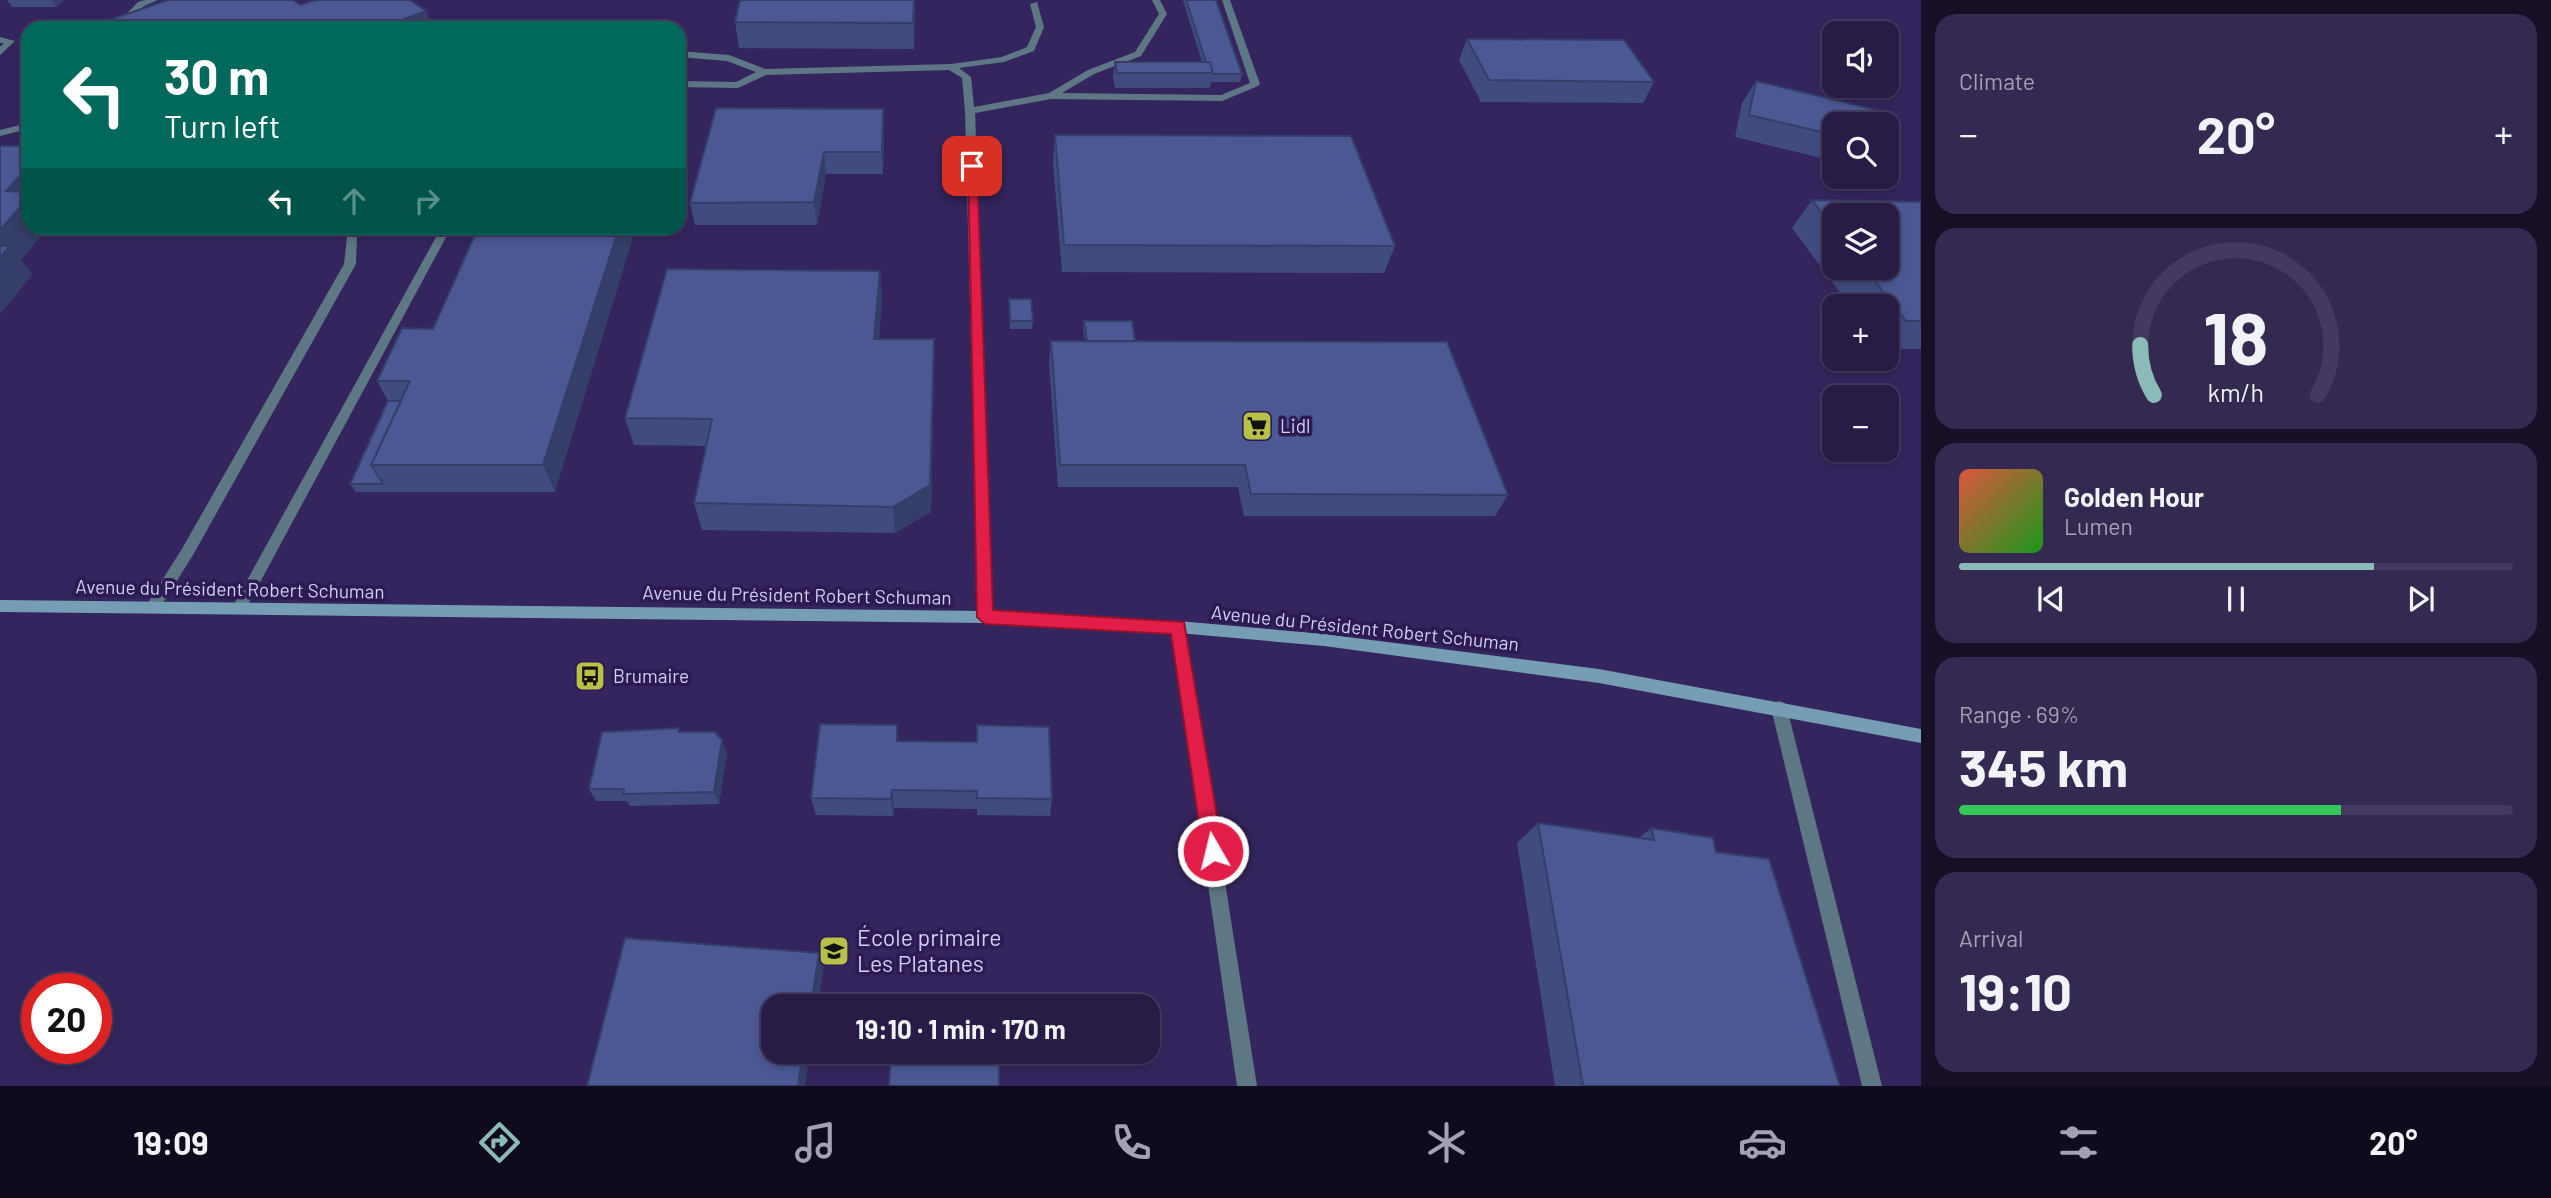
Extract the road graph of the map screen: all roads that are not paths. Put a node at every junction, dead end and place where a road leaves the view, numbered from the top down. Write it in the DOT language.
graph roads {
  1 [pos="154,0"];
  2 [pos="1156,0"];
  3 [pos="1226,0"];
  4 [pos="1034,4"];
  5 [pos="124,21"];
  6 [pos="0,40"];
  7 [pos="0,52"];
  8 [pos="686,55"];
  9 [pos="951,66"];
  10 [pos="764,72"];
  11 [pos="686,84"];
  12 [pos="1051,96"];
  13 [pos="970,111"];
  14 [pos="21,120"];
  15 [pos="21,128"];
  16 [pos="4,132"];
  17 [pos="350,235"];
  18 [pos="442,235"];
  19 [pos="0,606"];
  20 [pos="153,607"];
  21 [pos="239,608"];
  22 [pos="985,617"];
  23 [pos="1178,627"];
  24 [pos="1779,708"];
  25 [pos="1921,736"];
  26 [pos="1247,1086"];
  27 [pos="1872,1086"];
  1 -- 5 [label="street"];
  2 -- 12 [label="street"];
  3 -- 12 [label="street"];
  4 -- 9 [label="street"];
  6 -- 7 [label="street"];
  8 -- 10 [label="street"];
  9 -- 10 [label="street"];
  9 -- 13 [label="street"];
  10 -- 11 [label="street"];
  12 -- 13 [label="street"];
  13 -- 22 [label="street"];
  14 -- 16 [label="street"];
  15 -- 16 [label="street"];
  17 -- 20 [label="street"];
  18 -- 21 [label="street"];
  19 -- 20 [label="street, Avenue du Président Robert Schuman"];
  20 -- 21 [label="street, Avenue du Président Robert Schuman"];
  21 -- 22 [label="street, Avenue du Président Robert Schuman"];
  22 -- 23 [label="street, Avenue du Président Robert Schuman"];
  23 -- 24 [label="street, Avenue du Président Robert Schuman"];
  23 -- 26 [label="street"];
  24 -- 25 [label="street, Avenue du Président Robert Schuman"];
  24 -- 27 [label="street"];
}
